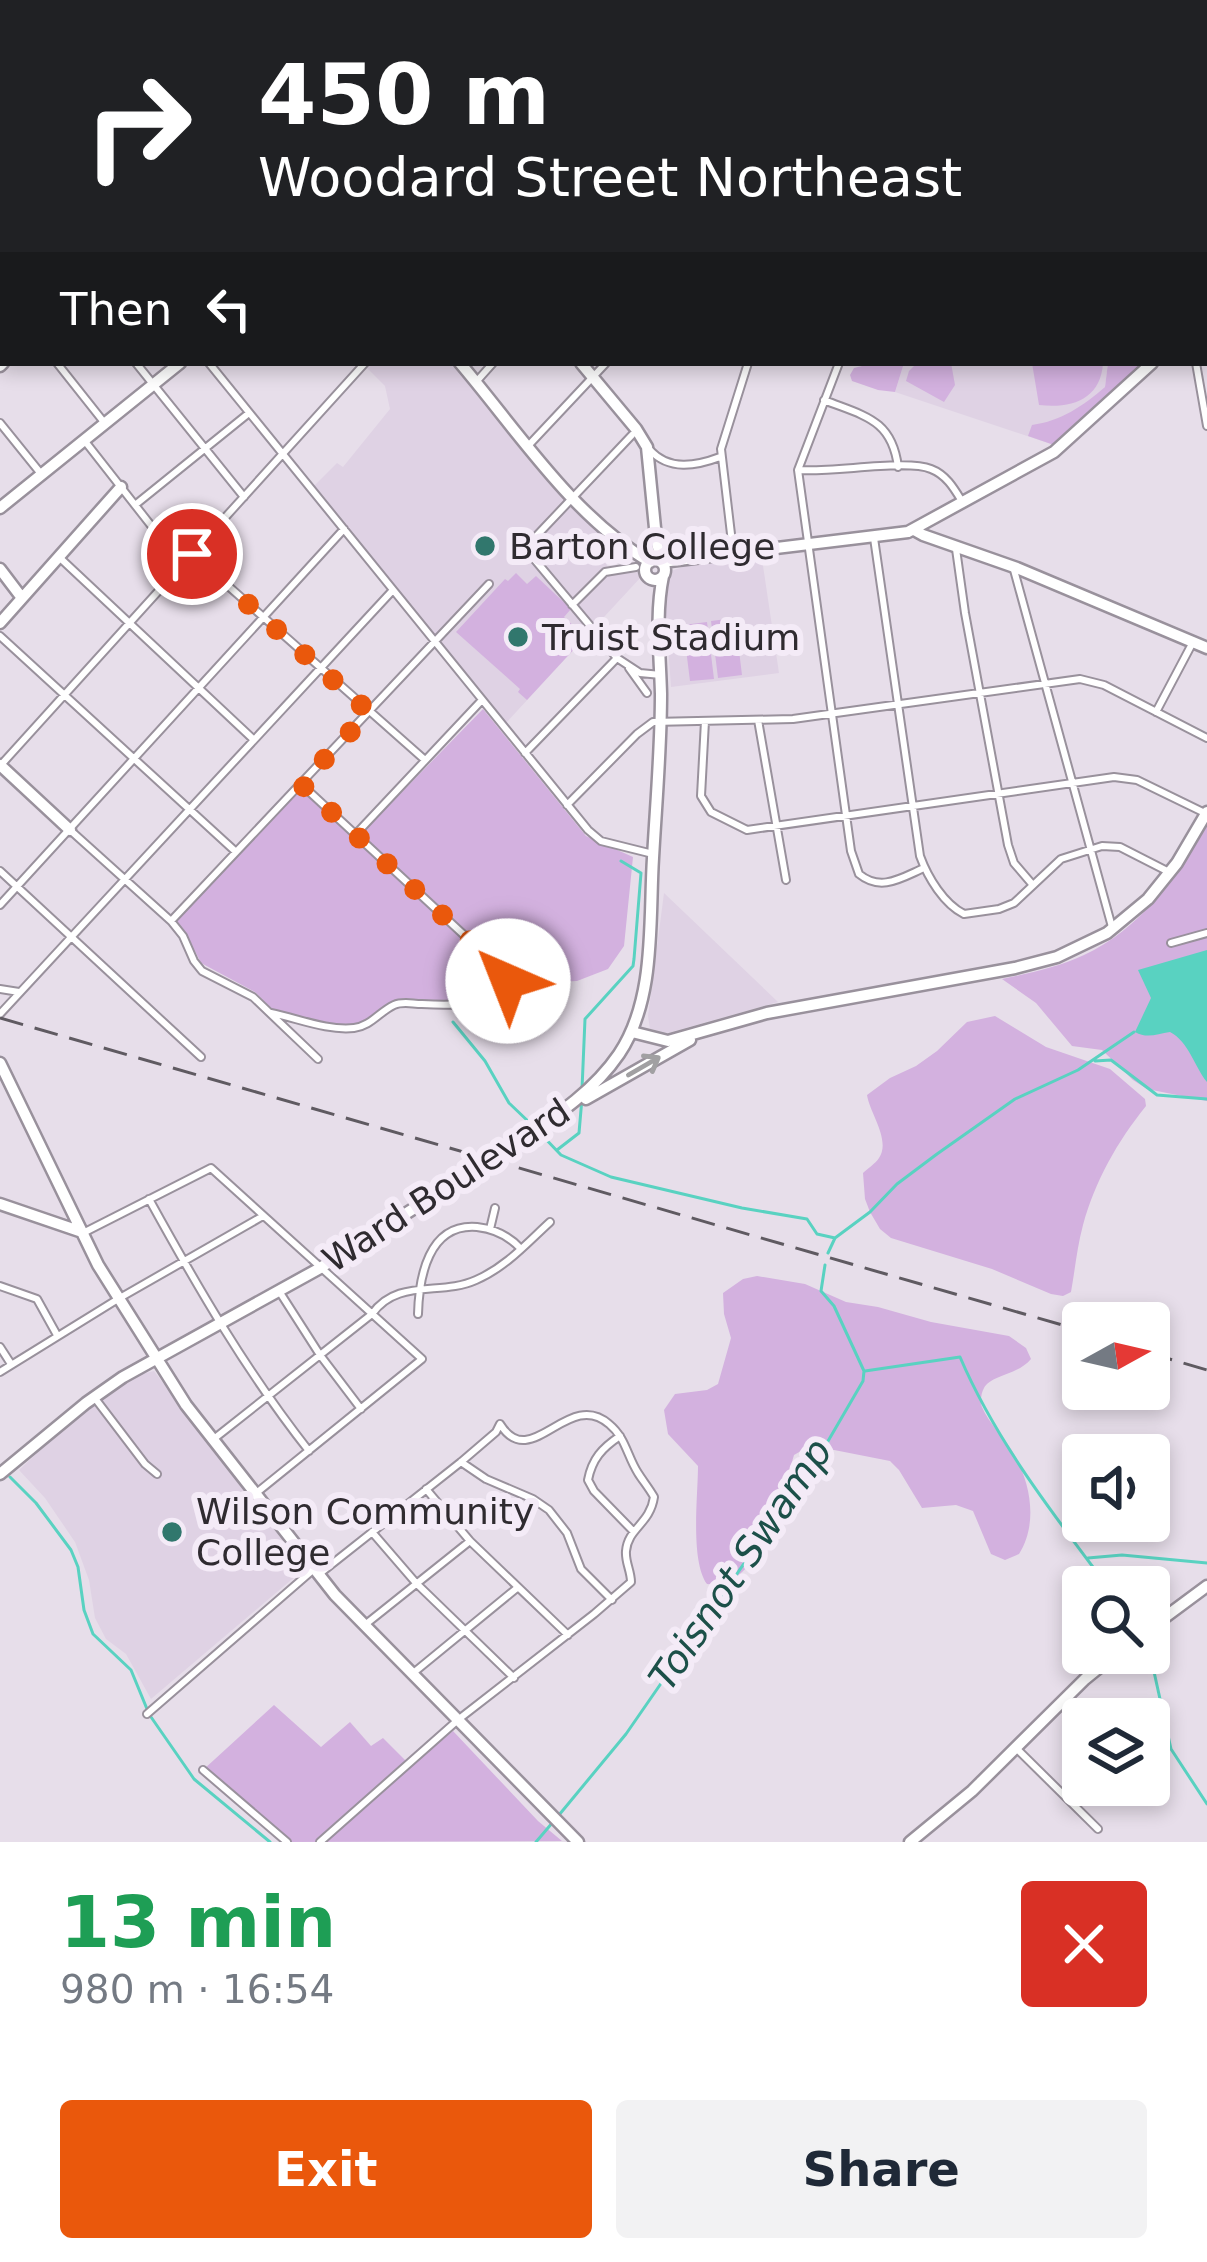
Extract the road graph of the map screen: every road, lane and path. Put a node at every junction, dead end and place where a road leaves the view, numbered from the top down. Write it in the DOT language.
graph roads {
  1 [pos="59,366"];
  2 [pos="138,366"];
  3 [pos="176,366"];
  4 [pos="211,366"];
  5 [pos="362,366"];
  6 [pos="463,366"];
  7 [pos="491,366"];
  8 [pos="584,366"];
  9 [pos="603,366"];
  10 [pos="747,366"];
  11 [pos="836,366"];
  12 [pos="1149,366"];
  13 [pos="1197,366"];
  14 [pos="593,377"];
  15 [pos="476,382"];
  16 [pos="153,385"];
  17 [pos="824,400"];
  18 [pos="249,412"];
  19 [pos="0,423"];
  20 [pos="105,424"];
  21 [pos="1207,426"];
  22 [pos="632,435"];
  23 [pos="84,440"];
  24 [pos="528,446"];
  25 [pos="205,448"];
  26 [pos="283,454"];
  27 [pos="722,456"];
  28 [pos="654,464"];
  29 [pos="898,467"];
  30 [pos="798,470"];
  31 [pos="41,475"];
  32 [pos="121,488"];
  33 [pos="244,497"];
  34 [pos="573,497"];
  35 [pos="963,503"];
  36 [pos="135,506"];
  37 [pos="0,508"];
  38 [pos="344,529"];
  39 [pos="914,530"];
  40 [pos="874,538"];
  41 [pos="807,545"];
  42 [pos="956,546"];
  43 [pos="192,554"];
  44 [pos="733,555"];
  45 [pos="59,557"];
  46 [pos="182,565"];
  47 [pos="1013,566"];
  48 [pos="654,568"];
  49 [pos="0,569"];
  50 [pos="489,584"];
  51 [pos="393,590"];
  52 [pos="22,598"];
  53 [pos="572,605"];
  54 [pos="263,618"];
  55 [pos="0,623"];
  56 [pos="129,624"];
  57 [pos="0,636"];
  58 [pos="1193,642"];
  59 [pos="436,643"];
  60 [pos="1207,648"];
  61 [pos="617,658"];
  62 [pos="320,668"];
  63 [pos="629,668"];
  64 [pos="661,674"];
  65 [pos="1044,683"];
  66 [pos="199,688"];
  67 [pos="980,692"];
  68 [pos="65,693"];
  69 [pos="647,693"];
  70 [pos="482,700"];
  71 [pos="898,704"];
  72 [pos="369,712"];
  73 [pos="1156,712"];
  74 [pos="831,714"];
  75 [pos="758,720"];
  76 [pos="705,721"];
  77 [pos="660,722"];
  78 [pos="253,739"];
  79 [pos="1207,739"];
  80 [pos="525,753"];
  81 [pos="135,759"];
  82 [pos="425,760"];
  83 [pos="0,765"];
  84 [pos="1072,782"];
  85 [pos="301,784"];
  86 [pos="998,793"];
  87 [pos="567,805"];
  88 [pos="912,806"];
  89 [pos="189,809"];
  90 [pos="1207,813"];
  91 [pos="845,815"];
  92 [pos="776,826"];
  93 [pos="70,830"];
  94 [pos="355,835"];
  95 [pos="1090,849"];
  96 [pos="236,852"];
  97 [pos="653,854"];
  98 [pos="925,868"];
  99 [pos="0,871"];
  100 [pos="1171,873"];
  101 [pos="124,879"];
  102 [pos="786,880"];
  103 [pos="1033,884"];
  104 [pos="17,886"];
  105 [pos="0,905"];
  106 [pos="171,921"];
  107 [pos="1113,928"];
  108 [pos="1207,933"];
  109 [pos="72,935"];
  110 [pos="1172,943"];
  111 [pos="0,989"];
  112 [pos="19,992"];
  113 [pos="271,1012"];
  114 [pos="0,1015"];
  115 [pos="720,1026"];
  116 [pos="632,1032"];
  117 [pos="201,1057"];
  118 [pos="318,1059"];
  119 [pos="0,1063"];
  120 [pos="569,1108"];
  121 [pos="149,1199"];
  122 [pos="0,1204"];
  123 [pos="495,1208"];
  124 [pos="263,1216"];
  125 [pos="550,1222"];
  126 [pos="490,1229"];
  127 [pos="83,1233"];
  128 [pos="521,1249"];
  129 [pos="184,1262"];
  130 [pos="320,1268"];
  131 [pos="471,1269"];
  132 [pos="476,1280"];
  133 [pos="0,1286"];
  134 [pos="418,1290"];
  135 [pos="279,1291"];
  136 [pos="118,1299"];
  137 [pos="372,1313"];
  138 [pos="418,1314"];
  139 [pos="219,1324"];
  140 [pos="58,1336"];
  141 [pos="0,1347"];
  142 [pos="320,1355"];
  143 [pos="155,1360"];
  144 [pos="11,1365"];
  145 [pos="0,1372"];
  146 [pos="94,1397"];
  147 [pos="267,1398"];
  148 [pos="361,1409"];
  149 [pos="620,1436"];
  150 [pos="212,1440"];
  151 [pos="309,1451"];
  152 [pos="461,1462"];
  153 [pos="0,1474"];
  154 [pos="157,1474"];
  155 [pos="426,1489"];
  156 [pos="255,1494"];
  157 [pos="372,1532"];
  158 [pos="634,1532"];
  159 [pos="470,1541"];
  160 [pos="316,1572"];
  161 [pos="416,1583"];
  162 [pos="1207,1586"];
  163 [pos="517,1588"];
  164 [pos="612,1600"];
  165 [pos="1170,1613"];
  166 [pos="363,1626"];
  167 [pos="465,1631"];
  168 [pos="568,1635"];
  169 [pos="412,1674"];
  170 [pos="1091,1674"];
  171 [pos="514,1678"];
  172 [pos="147,1714"];
  173 [pos="459,1719"];
  174 [pos="1016,1748"];
  175 [pos="203,1770"];
  176 [pos="1098,1829"];
  177 [pos="286,1842"];
  178 [pos="320,1842"];
  179 [pos="578,1842"];
  180 [pos="910,1842"];
  1 -- 20 [label="street"];
  2 -- 16 [label="street"];
  3 -- 16 [label="main road"];
  4 -- 18 [label="street"];
  5 -- 26 [label="street"];
  6 -- 15 [label="main road"];
  7 -- 15 [label="street"];
  8 -- 14 [label="main road"];
  9 -- 14 [label="street"];
  10 -- 27 [label="street"];
  11 -- 17 [label="street"];
  12 -- 35 [label="main road"];
  13 -- 21 [label="street"];
  14 -- 24 [label="street"];
  14 -- 28 [label="main road"];
  15 -- 24 [label="main road"];
  16 -- 20 [label="main road"];
  16 -- 25 [label="street"];
  17 -- 29 [label="street"];
  17 -- 30 [label="street"];
  18 -- 25 [label="street"];
  18 -- 26 [label="street"];
  19 -- 31 [label="street"];
  20 -- 23 [label="main road"];
  22 -- 34 [label="street"];
  23 -- 31 [label="main road"];
  23 -- 32 [label="street"];
  24 -- 34 [label="main road"];
  25 -- 33 [label="street"];
  25 -- 36 [label="street"];
  26 -- 33 [label="street"];
  26 -- 38 [label="street"];
  27 -- 28 [label="street"];
  27 -- 44 [label="street"];
  28 -- 48 [label="main road"];
  29 -- 30 [label="street"];
  29 -- 35 [label="street"];
  30 -- 41 [label="street"];
  31 -- 37 [label="main road"];
  32 -- 36 [label="street"];
  32 -- 45 [label="main road"];
  33 -- 43 [label="street"];
  34 -- 48 [label="main road"];
  34 -- 53 [label="street"];
  35 -- 39 [label="main road"];
  36 -- 46 [label="street"];
  38 -- 51 [label="street"];
  38 -- 54 [label="street"];
  39 -- 40 [label="main road"];
  39 -- 42 [label="main road"];
  40 -- 41 [label="main road"];
  40 -- 71 [label="street"];
  41 -- 44 [label="main road"];
  41 -- 74 [label="street"];
  42 -- 47 [label="main road"];
  42 -- 67 [label="street"];
  43 -- 46 [label="street"];
  43 -- 54 [label="street"];
  44 -- 48 [label="main road"];
  45 -- 52 [label="main road"];
  45 -- 56 [label="street"];
  46 -- 56 [label="street"];
  47 -- 58 [label="main road"];
  47 -- 65 [label="street"];
  48 -- 53 [label="street"];
  48 -- 64 [label="main road"];
  49 -- 52 [label="main road"];
  50 -- 59 [label="street"];
  51 -- 59 [label="street"];
  51 -- 62 [label="street"];
  52 -- 55 [label="main road"];
  53 -- 61 [label="street"];
  54 -- 62 [label="street"];
  54 -- 66 [label="street"];
  56 -- 66 [label="street"];
  56 -- 68 [label="street"];
  57 -- 68 [label="street"];
  58 -- 60 [label="main road"];
  58 -- 73 [label="street"];
  59 -- 70 [label="street"];
  59 -- 72 [label="street"];
  61 -- 63 [label="street"];
  61 -- 80 [label="street"];
  62 -- 72 [label="street"];
  62 -- 78 [label="street"];
  63 -- 64 [label="street"];
  63 -- 69 [label="street"];
  64 -- 77 [label="main road"];
  65 -- 67 [label="street"];
  65 -- 73 [label="street"];
  65 -- 84 [label="street"];
  66 -- 78 [label="street"];
  66 -- 81 [label="street"];
  67 -- 71 [label="street"];
  67 -- 86 [label="street"];
  68 -- 81 [label="street"];
  68 -- 83 [label="street"];
  70 -- 80 [label="street"];
  70 -- 82 [label="street"];
  71 -- 74 [label="street"];
  71 -- 88 [label="street"];
  72 -- 82 [label="street"];
  72 -- 85 [label="street"];
  73 -- 79 [label="street"];
  74 -- 75 [label="street"];
  74 -- 91 [label="street"];
  75 -- 76 [label="street"];
  75 -- 92 [label="street"];
  76 -- 77 [label="street"];
  76 -- 92 [label="street"];
  77 -- 87 [label="street"];
  77 -- 97 [label="main road"];
  78 -- 89 [label="street"];
  80 -- 87 [label="street"];
  81 -- 89 [label="street"];
  81 -- 93 [label="street"];
  82 -- 94 [label="street"];
  83 -- 93 [label="main road"];
  84 -- 86 [label="street"];
  84 -- 90 [label="street"];
  84 -- 95 [label="street"];
  85 -- 94 [label="street"];
  85 -- 96 [label="street"];
  86 -- 88 [label="street"];
  86 -- 103 [label="street"];
  87 -- 97 [label="street"];
  88 -- 91 [label="street"];
  88 -- 98 [label="street"];
  89 -- 96 [label="street"];
  89 -- 101 [label="street"];
  90 -- 100 [label="main road"];
  91 -- 92 [label="street"];
  91 -- 98 [label="street"];
  92 -- 102 [label="street"];
  93 -- 101 [label="street"];
  93 -- 104 [label="street"];
  94 -- 113 [label="street"];
  95 -- 100 [label="street"];
  95 -- 103 [label="street"];
  95 -- 107 [label="street"];
  96 -- 106 [label="street"];
  97 -- 116 [label="main road"];
  98 -- 103 [label="street"];
  99 -- 104 [label="street"];
  100 -- 107 [label="main road"];
  101 -- 106 [label="street"];
  101 -- 109 [label="street"];
  104 -- 105 [label="street"];
  104 -- 109 [label="street"];
  106 -- 113 [label="street"];
  107 -- 115 [label="main road"];
  108 -- 110 [label="street"];
  109 -- 112 [label="street"];
  109 -- 117 [label="street"];
  111 -- 112 [label="street"];
  112 -- 114 [label="street"];
  113 -- 118 [label="street"];
  115 -- 116 [label="main road"];
  120 -- 115 [label="main road, one-way"];
  116 -- 120 [label="main road, Ward Boulevard"];
  119 -- 127 [label="main road"];
  120 -- 130 [label="main road, Ward Boulevard, bridge"];
  121 -- 124 [label="street"];
  121 -- 127 [label="street"];
  121 -- 129 [label="street"];
  122 -- 127 [label="main road"];
  123 -- 126 [label="street"];
  124 -- 129 [label="street"];
  124 -- 130 [label="street"];
  125 -- 128 [label="street"];
  126 -- 128 [label="street"];
  126 -- 134 [label="street"];
  127 -- 136 [label="main road"];
  128 -- 132 [label="street"];
  129 -- 136 [label="street"];
  129 -- 139 [label="street"];
  130 -- 135 [label="main road, Ward Boulevard"];
  130 -- 137 [label="street"];
  131 -- 132 [label="street"];
  132 -- 134 [label="street"];
  133 -- 140 [label="street"];
  134 -- 137 [label="street"];
  134 -- 138 [label="street"];
  135 -- 139 [label="main road, Ward Boulevard"];
  135 -- 142 [label="street"];
  136 -- 140 [label="street"];
  136 -- 143 [label="main road"];
  137 -- 142 [label="street"];
  137 -- 148 [label="street"];
  139 -- 143 [label="main road, Ward Boulevard"];
  139 -- 147 [label="street"];
  140 -- 144 [label="street"];
  141 -- 144 [label="street"];
  142 -- 147 [label="street"];
  142 -- 148 [label="street"];
  143 -- 146 [label="main road, Ward Boulevard"];
  143 -- 150 [label="main road"];
  144 -- 145 [label="street"];
  146 -- 153 [label="main road, Ward Boulevard"];
  146 -- 154 [label="street"];
  147 -- 150 [label="street"];
  147 -- 151 [label="street"];
  148 -- 151 [label="street"];
  149 -- 152 [label="street"];
  149 -- 158 [label="street"];
  149 -- 158 [label="street"];
  150 -- 156 [label="main road"];
  151 -- 156 [label="street"];
  152 -- 155 [label="street"];
  152 -- 164 [label="street"];
  155 -- 157 [label="street"];
  155 -- 159 [label="street"];
  156 -- 160 [label="main road"];
  157 -- 160 [label="street"];
  157 -- 161 [label="street"];
  158 -- 164 [label="street"];
  159 -- 161 [label="street"];
  159 -- 163 [label="street"];
  160 -- 166 [label="main road"];
  160 -- 172 [label="street"];
  161 -- 166 [label="street"];
  161 -- 167 [label="street"];
  162 -- 165 [label="main road"];
  163 -- 167 [label="street"];
  163 -- 168 [label="street"];
  164 -- 168 [label="street"];
  166 -- 169 [label="main road"];
  167 -- 169 [label="street"];
  167 -- 171 [label="street"];
  168 -- 171 [label="street"];
  169 -- 173 [label="main road"];
  170 -- 174 [label="main road"];
  171 -- 173 [label="street"];
  173 -- 178 [label="street"];
  173 -- 179 [label="main road"];
  174 -- 176 [label="street"];
  174 -- 180 [label="main road"];
  175 -- 177 [label="street"];
}
